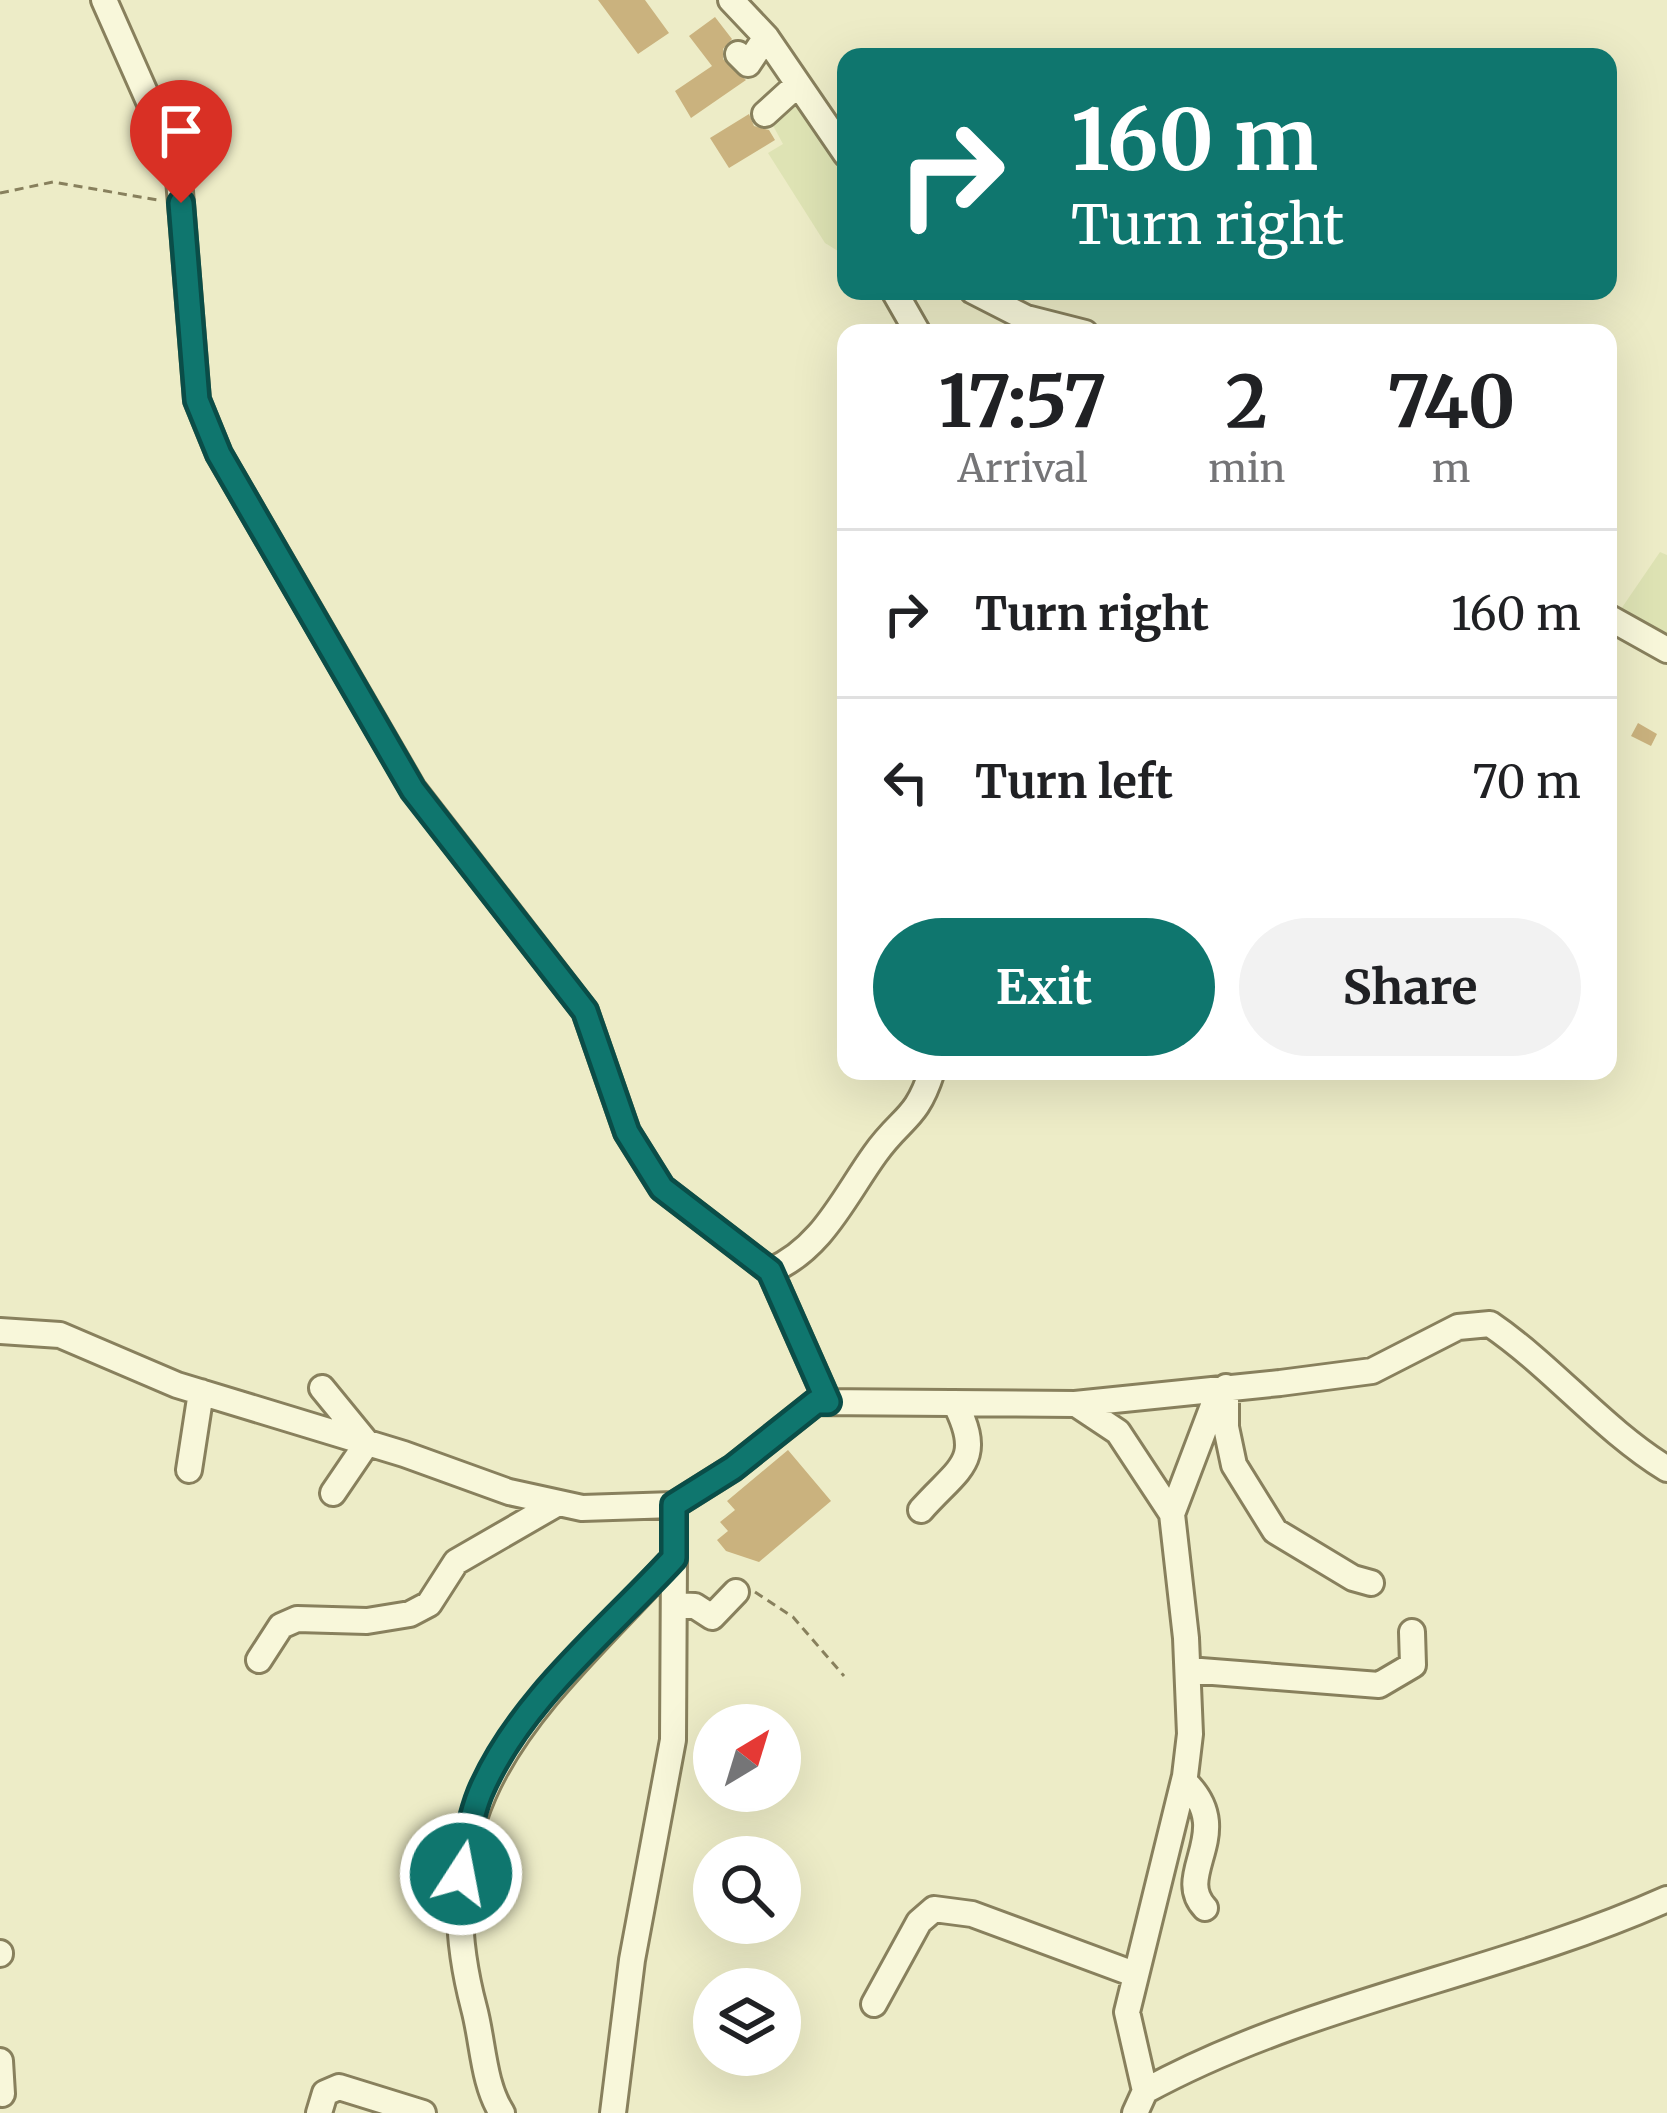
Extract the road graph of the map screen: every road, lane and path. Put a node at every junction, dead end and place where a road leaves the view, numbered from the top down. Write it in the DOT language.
graph roads {
  1 [pos="104,0"];
  2 [pos="731,0"];
  3 [pos="766,37"];
  4 [pos="738,54"];
  5 [pos="798,84"];
  6 [pos="765,114"];
  7 [pos="837,141"];
  8 [pos="0,194"];
  9 [pos="181,203"];
  10 [pos="983,300"];
  11 [pos="991,300"];
  12 [pos="1006,324"];
  13 [pos="1050,324"];
  14 [pos="1617,622"];
  15 [pos="1667,650"];
  16 [pos="929,1080"];
  17 [pos="770,1271"];
  18 [pos="0,1331"];
  19 [pos="322,1388"];
  20 [pos="1223,1388"];
  21 [pos="201,1392"];
  22 [pos="828,1402"];
  23 [pos="955,1403"];
  24 [pos="1076,1403"];
  25 [pos="368,1442"];
  26 [pos="1667,1469"];
  27 [pos="190,1470"];
  28 [pos="333,1493"];
  29 [pos="558,1503"];
  30 [pos="674,1505"];
  31 [pos="921,1510"];
  32 [pos="1172,1514"];
  33 [pos="674,1558"];
  34 [pos="1371,1583"];
  35 [pos="736,1592"];
  36 [pos="674,1605"];
  37 [pos="1412,1632"];
  38 [pos="259,1660"];
  39 [pos="1187,1670"];
  40 [pos="844,1676"];
  41 [pos="1184,1781"];
  42 [pos="1667,1899"];
  43 [pos="1205,1908"];
  44 [pos="1134,1974"];
  45 [pos="874,2004"];
  46 [pos="0,2061"];
  47 [pos="2,2094"];
  48 [pos="1134,2107"];
  49 [pos="319,2113"];
  50 [pos="423,2113"];
  51 [pos="502,2113"];
  52 [pos="613,2113"];
  1 -- 9 [label="street"];
  2 -- 3 [label="street"];
  3 -- 4 [label="street"];
  3 -- 5 [label="street"];
  5 -- 6 [label="street"];
  5 -- 7 [label="street"];
  8 -- 9 [label="path"];
  9 -- 17 [label="street"];
  10 -- 12 [label="street"];
  11 -- 13 [label="street"];
  14 -- 15 [label="street"];
  16 -- 17 [label="street"];
  17 -- 22 [label="street"];
  18 -- 21 [label="street"];
  19 -- 25 [label="street"];
  20 -- 24 [label="street"];
  20 -- 26 [label="street"];
  20 -- 32 [label="street"];
  20 -- 34 [label="street"];
  21 -- 25 [label="street"];
  21 -- 27 [label="street"];
  22 -- 23 [label="street"];
  22 -- 30 [label="street"];
  23 -- 24 [label="street"];
  23 -- 31 [label="street"];
  24 -- 32 [label="street"];
  25 -- 28 [label="street"];
  25 -- 29 [label="street"];
  29 -- 30 [label="street"];
  29 -- 38 [label="street"];
  30 -- 33 [label="street"];
  32 -- 39 [label="street"];
  33 -- 36 [label="street"];
  33 -- 51 [label="street"];
  35 -- 36 [label="street"];
  35 -- 40 [label="path"];
  36 -- 52 [label="street"];
  37 -- 39 [label="street"];
  39 -- 41 [label="street"];
  41 -- 43 [label="street"];
  41 -- 44 [label="street"];
  42 -- 48 [label="street"];
  44 -- 45 [label="street"];
  44 -- 48 [label="street"];
  46 -- 47 [label="street"];
  49 -- 50 [label="street"];
}
